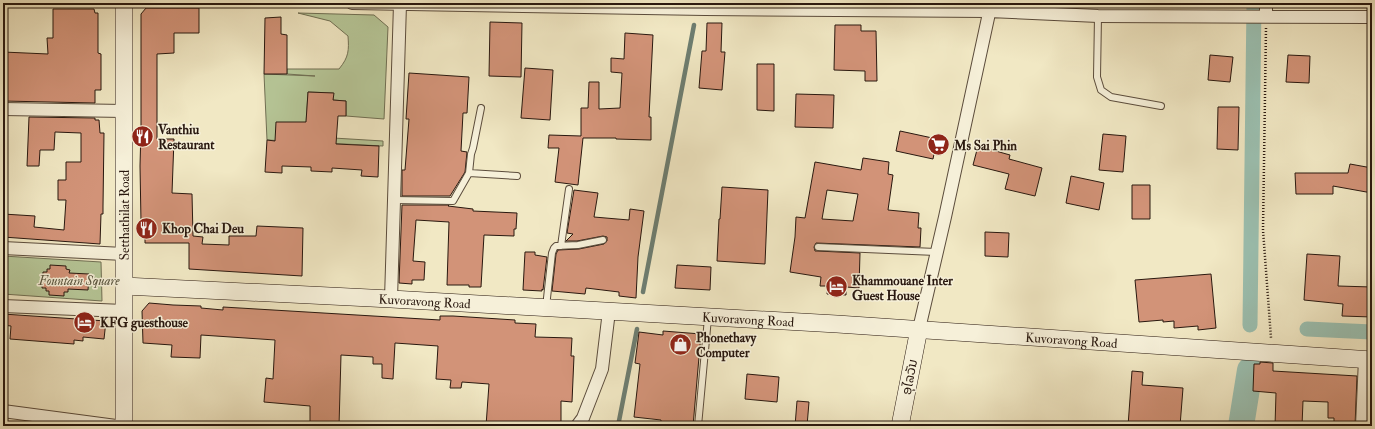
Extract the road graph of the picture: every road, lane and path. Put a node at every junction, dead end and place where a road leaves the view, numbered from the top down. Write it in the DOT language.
graph roads {
  1 [pos="124,3"];
  2 [pos="352,3"];
  3 [pos="1266,3"];
  4 [pos="400,4"];
  5 [pos="990,7"];
  6 [pos="1259,15"];
  7 [pos="1098,16"];
  8 [pos="1372,17"];
  9 [pos="1162,106"];
  10 [pos="481,108"];
  11 [pos="3,109"];
  12 [pos="124,111"];
  13 [pos="469,173"];
  14 [pos="517,176"];
  15 [pos="569,189"];
  16 [pos="394,200"];
  17 [pos="603,240"];
  18 [pos="561,246"];
  19 [pos="818,247"];
  20 [pos="3,248"];
  21 [pos="936,252"];
  22 [pos="124,254"];
  23 [pos="124,286"];
  24 [pos="391,299"];
  25 [pos="3,306"];
  26 [pos="546,308"];
  27 [pos="609,311"];
  28 [pos="124,312"];
  29 [pos="708,316"];
  30 [pos="919,329"];
  31 [pos="1272,353"];
  32 [pos="1368,359"];
  33 [pos="3,411"];
  34 [pos="116,426"];
  35 [pos="124,426"];
  36 [pos="577,426"];
  37 [pos="698,426"];
  38 [pos="900,426"];
  39 [pos="1362,426"];
  1 -- 12 [label="street, Setthathilat Road"];
  2 -- 4 [label="street"];
  3 -- 6 [label="street"];
  4 -- 5 [label="street"];
  4 -- 16 [label="street"];
  5 -- 7 [label="street"];
  5 -- 21 [label="street"];
  6 -- 7 [label="street"];
  6 -- 8 [label="street"];
  6 -- 31 [label="path"];
  7 -- 9 [label="lane"];
  10 -- 13 [label="lane"];
  11 -- 12 [label="street"];
  12 -- 22 [label="street, Setthathilat Road"];
  13 -- 14 [label="lane"];
  13 -- 16 [label="lane"];
  15 -- 18 [label="lane"];
  16 -- 24 [label="street"];
  17 -- 18 [label="lane"];
  18 -- 26 [label="lane"];
  19 -- 21 [label="lane"];
  20 -- 22 [label="street"];
  21 -- 30 [label="street"];
  22 -- 23 [label="street, Setthathilat Road"];
  23 -- 24 [label="street, Kuvoravong Road"];
  23 -- 28 [label="street, Setthathilat Road"];
  24 -- 26 [label="street, Kuvoravong Road"];
  25 -- 28 [label="street"];
  26 -- 27 [label="street, Kuvoravong Road"];
  27 -- 29 [label="street, Kuvoravong Road"];
  27 -- 36 [label="street"];
  28 -- 35 [label="street, Setthathilat Road"];
  29 -- 30 [label="street, Kuvoravong Road"];
  29 -- 37 [label="lane"];
  30 -- 31 [label="street, Kuvoravong Road"];
  30 -- 38 [label="street, ອຸໄລວັນ"];
  31 -- 32 [label="street, Kuvoravong Road"];
  32 -- 39 [label="street"];
  33 -- 34 [label="street"];
}
